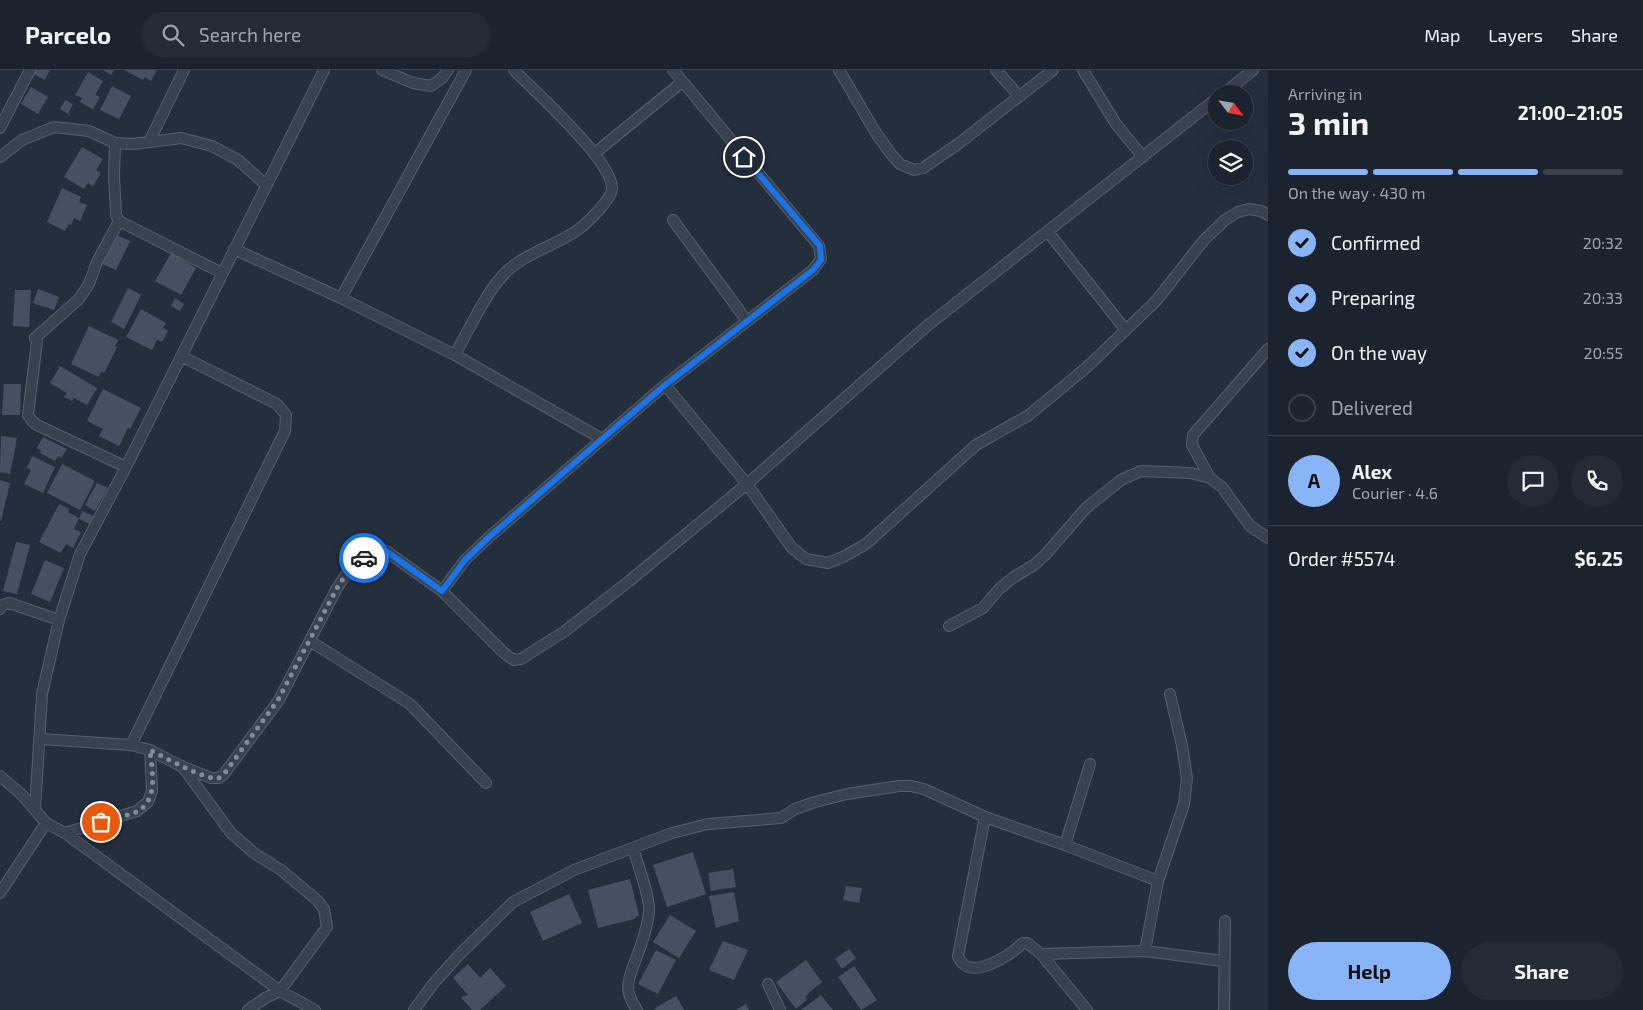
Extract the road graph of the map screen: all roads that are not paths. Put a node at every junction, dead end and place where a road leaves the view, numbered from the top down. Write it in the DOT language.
graph roads {
  1 [pos="30,70"];
  2 [pos="184,70"];
  3 [pos="324,70"];
  4 [pos="382,70"];
  5 [pos="448,70"];
  6 [pos="466,70"];
  7 [pos="514,70"];
  8 [pos="673,70"];
  9 [pos="839,70"];
  10 [pos="996,70"];
  11 [pos="1053,70"];
  12 [pos="1083,70"];
  13 [pos="1253,70"];
  14 [pos="682,82"];
  15 [pos="1234,85"];
  16 [pos="1019,96"];
  17 [pos="1208,105"];
  18 [pos="0,128"];
  19 [pos="149,142"];
  20 [pos="115,143"];
  21 [pos="595,153"];
  22 [pos="0,157"];
  23 [pos="1143,157"];
  24 [pos="266,185"];
  25 [pos="1268,215"];
  26 [pos="674,220"];
  27 [pos="119,221"];
  28 [pos="1048,232"];
  29 [pos="234,249"];
  30 [pos="222,273"];
  31 [pos="341,298"];
  32 [pos="747,321"];
  33 [pos="1125,329"];
  34 [pos="1268,349"];
  35 [pos="454,355"];
  36 [pos="181,356"];
  37 [pos="665,385"];
  38 [pos="602,439"];
  39 [pos="126,467"];
  40 [pos="1210,478"];
  41 [pos="747,484"];
  42 [pos="1268,538"];
  43 [pos="442,591"];
  44 [pos="0,609"];
  45 [pos="58,620"];
  46 [pos="949,626"];
  47 [pos="310,641"];
  48 [pos="1170,694"];
  49 [pos="40,739"];
  50 [pos="131,745"];
  51 [pos="150,750"];
  52 [pos="1090,764"];
  53 [pos="181,766"];
  54 [pos="0,776"];
  55 [pos="486,784"];
  56 [pos="35,810"];
  57 [pos="984,817"];
  58 [pos="46,823"];
  59 [pos="65,834"];
  60 [pos="1065,845"];
  61 [pos="633,848"];
  62 [pos="1158,881"];
  63 [pos="0,893"];
  64 [pos="1225,921"];
  65 [pos="1145,950"];
  66 [pos="1040,954"];
  67 [pos="1223,960"];
  68 [pos="768,984"];
  69 [pos="280,991"];
  70 [pos="248,1010"];
  71 [pos="315,1010"];
  72 [pos="414,1010"];
  73 [pos="637,1010"];
  74 [pos="780,1010"];
  75 [pos="1086,1010"];
  76 [pos="1224,1010"];
  1 -- 18 [label="street"];
  2 -- 19 [label="street"];
  3 -- 24 [label="street"];
  4 -- 5 [label="street"];
  6 -- 31 [label="street"];
  7 -- 21 [label="street"];
  8 -- 14 [label="street"];
  9 -- 16 [label="street"];
  10 -- 16 [label="street"];
  11 -- 16 [label="street"];
  12 -- 23 [label="street"];
  13 -- 15 [label="street"];
  14 -- 21 [label="street"];
  14 -- 32 [label="street"];
  17 -- 23 [label="street"];
  19 -- 20 [label="street"];
  19 -- 24 [label="street"];
  20 -- 22 [label="street"];
  20 -- 27 [label="street"];
  21 -- 35 [label="street"];
  23 -- 28 [label="street"];
  24 -- 29 [label="street"];
  25 -- 33 [label="street"];
  26 -- 32 [label="street"];
  27 -- 30 [label="street"];
  27 -- 39 [label="street"];
  28 -- 33 [label="street"];
  28 -- 41 [label="street"];
  29 -- 30 [label="street"];
  29 -- 31 [label="street"];
  30 -- 36 [label="street"];
  31 -- 35 [label="street"];
  32 -- 37 [label="street"];
  33 -- 41 [label="street"];
  34 -- 40 [label="street"];
  35 -- 38 [label="street"];
  36 -- 39 [label="street"];
  36 -- 50 [label="street"];
  37 -- 38 [label="street"];
  37 -- 41 [label="street"];
  38 -- 43 [label="street"];
  39 -- 45 [label="street"];
  40 -- 42 [label="street"];
  40 -- 46 [label="street"];
  41 -- 43 [label="street"];
  43 -- 47 [label="street"];
  44 -- 45 [label="street"];
  45 -- 49 [label="street"];
  47 -- 53 [label="street"];
  47 -- 55 [label="street"];
  48 -- 62 [label="street"];
  49 -- 50 [label="street"];
  49 -- 56 [label="street"];
  50 -- 51 [label="street"];
  51 -- 53 [label="street"];
  51 -- 59 [label="street"];
  52 -- 60 [label="street"];
  53 -- 69 [label="street"];
  54 -- 56 [label="street"];
  56 -- 58 [label="street"];
  57 -- 60 [label="street"];
  57 -- 61 [label="street"];
  57 -- 66 [label="street"];
  58 -- 59 [label="street"];
  58 -- 63 [label="street"];
  59 -- 69 [label="street"];
  60 -- 62 [label="street"];
  61 -- 72 [label="street"];
  61 -- 73 [label="street"];
  62 -- 65 [label="street"];
  64 -- 67 [label="street"];
  65 -- 66 [label="street"];
  65 -- 67 [label="street"];
  66 -- 75 [label="street"];
  67 -- 76 [label="street"];
  68 -- 74 [label="street"];
  69 -- 70 [label="street"];
  69 -- 71 [label="street"];
}
